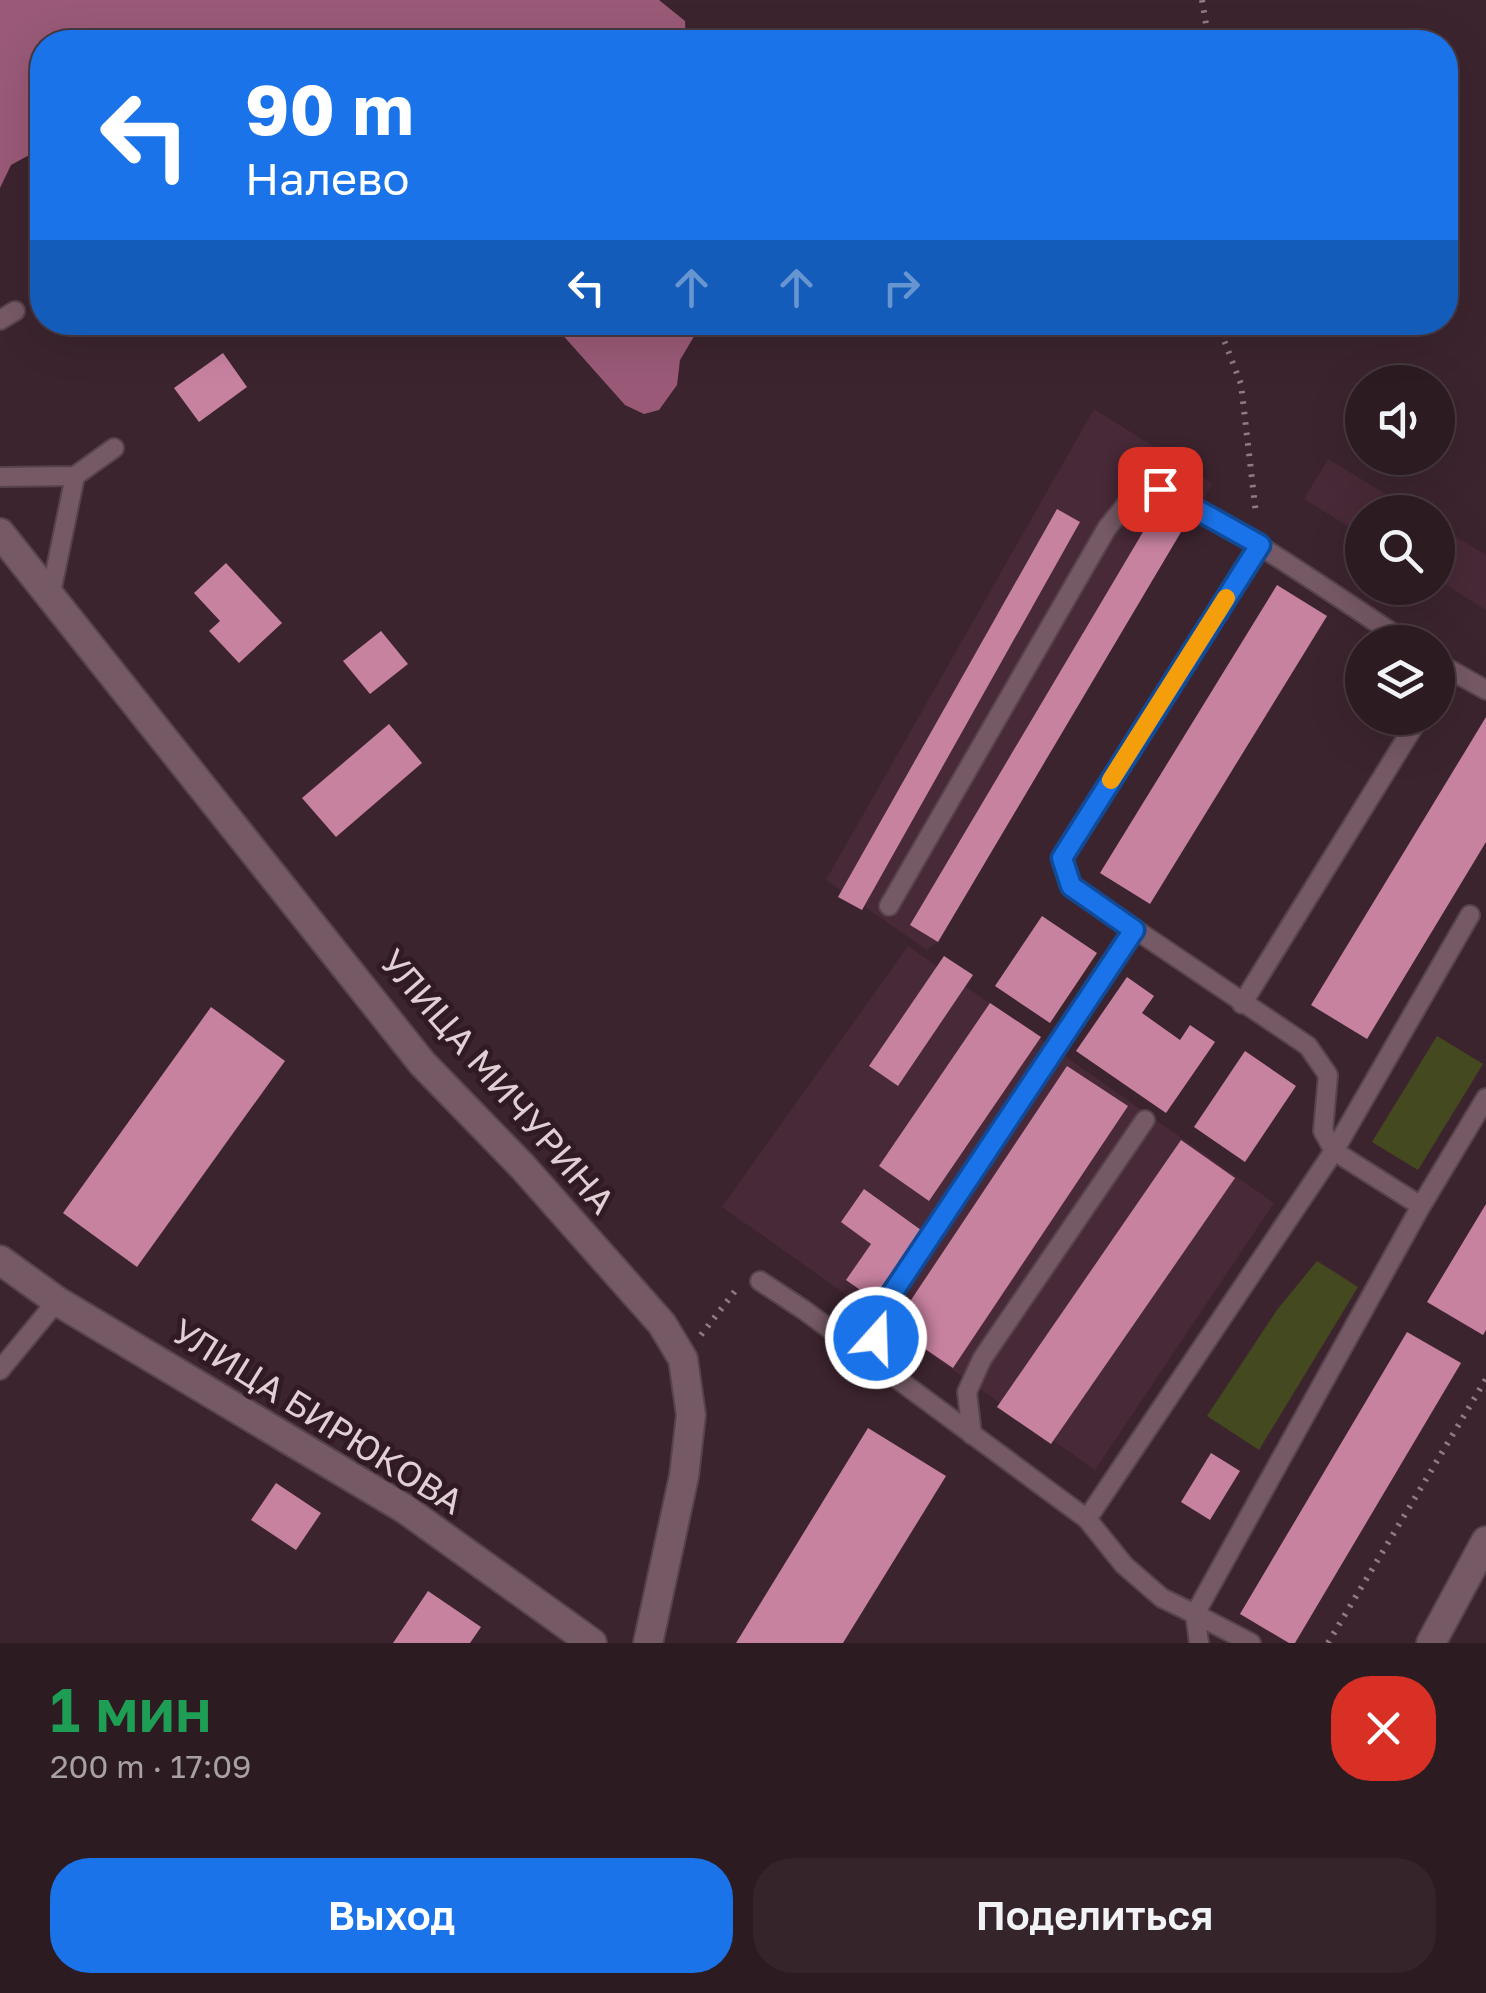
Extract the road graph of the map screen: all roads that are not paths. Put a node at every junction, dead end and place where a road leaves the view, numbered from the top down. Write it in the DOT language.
graph roads {
  1 [pos="114,448"];
  2 [pos="75,476"];
  3 [pos="0,477"];
  4 [pos="0,533"];
  5 [pos="1260,545"];
  6 [pos="51,593"];
  7 [pos="1380,625"];
  8 [pos="1455,673"];
  9 [pos="1486,690"];
  10 [pos="1408,735"];
  11 [pos="889,906"];
  12 [pos="1470,915"];
  13 [pos="1134,930"];
  14 [pos="1242,1004"];
  15 [pos="1486,1098"];
  16 [pos="1145,1120"];
  17 [pos="1334,1152"];
  18 [pos="1421,1206"];
  19 [pos="0,1260"];
  20 [pos="760,1281"];
  21 [pos="57,1300"];
  22 [pos="0,1370"];
  23 [pos="885,1371"];
  24 [pos="972,1435"];
  25 [pos="1088,1519"];
  26 [pos="1486,1541"];
  27 [pos="1195,1614"];
  28 [pos="592,1643"];
  29 [pos="648,1643"];
  30 [pos="1199,1643"];
  31 [pos="1252,1643"];
  32 [pos="1431,1643"];
  1 -- 2 [label="lane"];
  2 -- 3 [label="lane"];
  2 -- 6 [label="lane"];
  4 -- 6 [label="street, УЛИЦА МИЧУРИНА"];
  5 -- 7 [label="lane"];
  5 -- 11 [label="lane"];
  5 -- 13 [label="lane"];
  6 -- 29 [label="street, УЛИЦА МИЧУРИНА"];
  8 -- 9 [label="lane"];
  10 -- 14 [label="lane"];
  12 -- 17 [label="lane"];
  13 -- 14 [label="lane"];
  13 -- 23 [label="lane"];
  14 -- 17 [label="lane"];
  15 -- 18 [label="lane"];
  16 -- 24 [label="lane"];
  17 -- 18 [label="lane"];
  17 -- 25 [label="lane"];
  18 -- 27 [label="lane"];
  19 -- 21 [label="street, УЛИЦА БИРЮКОВА"];
  20 -- 23 [label="lane"];
  21 -- 22 [label="lane"];
  21 -- 28 [label="street, УЛИЦА БИРЮКОВА"];
  23 -- 24 [label="lane"];
  24 -- 25 [label="lane"];
  25 -- 27 [label="lane"];
  26 -- 32 [label="street"];
  27 -- 30 [label="lane"];
  27 -- 31 [label="lane"];
}
